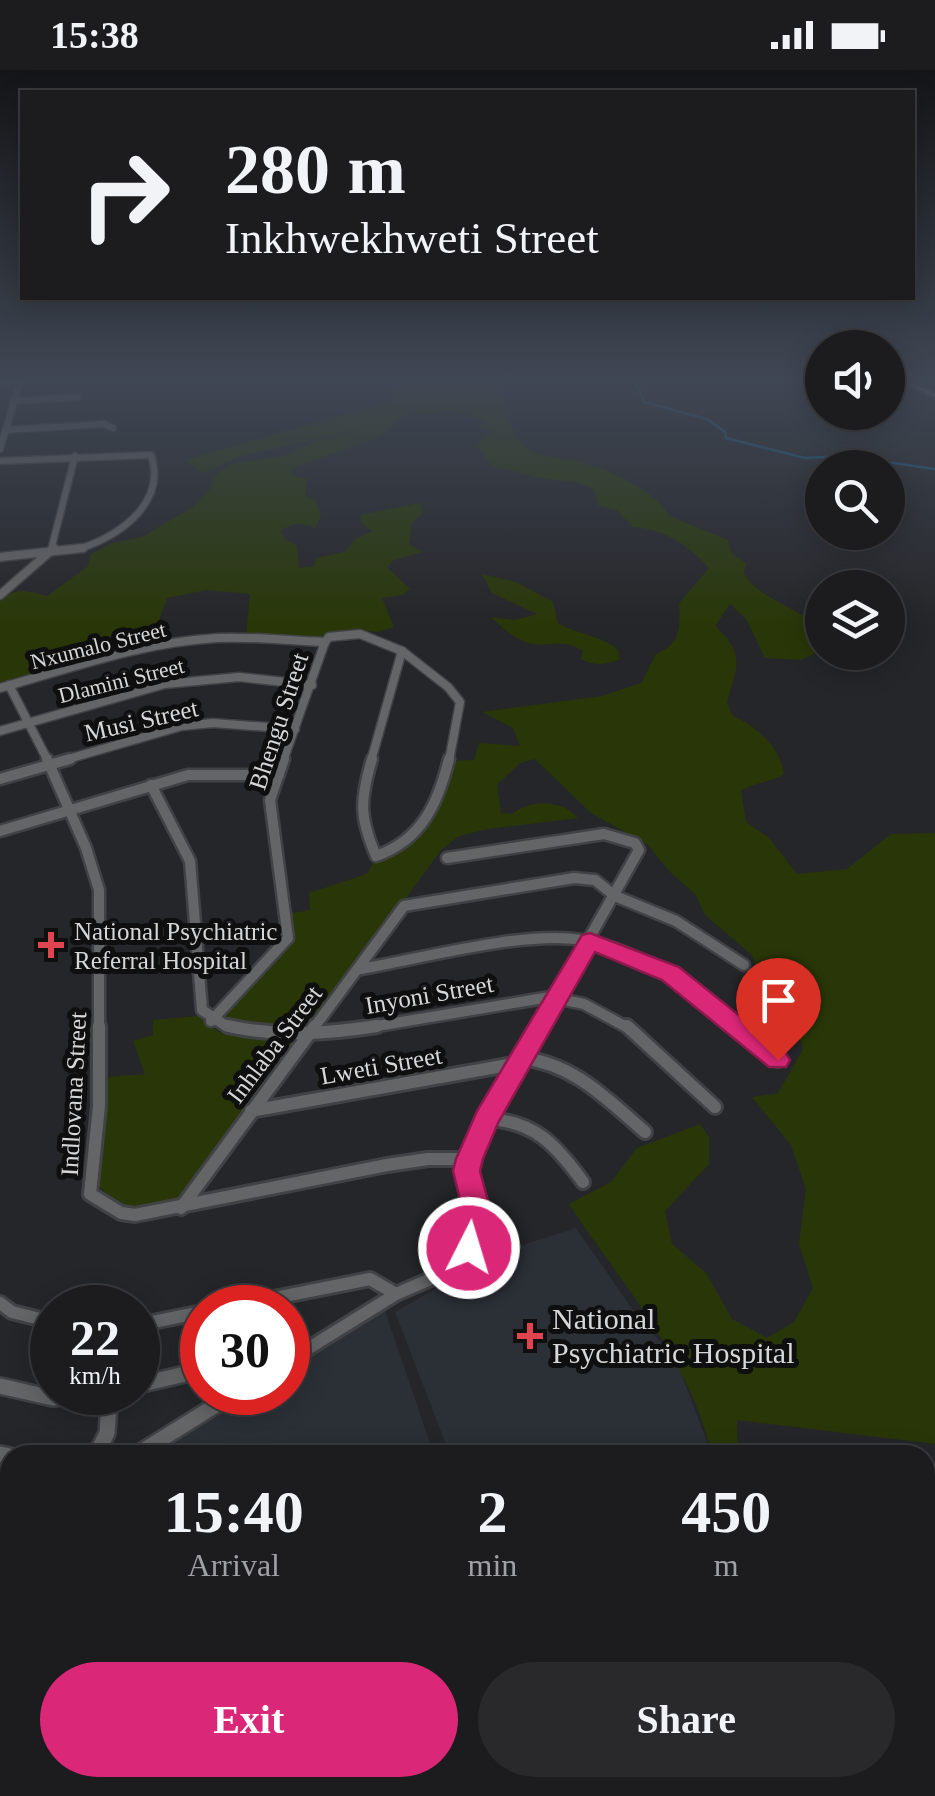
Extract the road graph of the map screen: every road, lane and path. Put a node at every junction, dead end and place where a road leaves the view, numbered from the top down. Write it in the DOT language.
graph roads {
  1 [pos="74,463"];
  2 [pos="154,463"];
  3 [pos="50,554"];
  4 [pos="0,556"];
  5 [pos="0,595"];
  6 [pos="325,642"];
  7 [pos="403,649"];
  8 [pos="312,685"];
  9 [pos="4,687"];
  10 [pos="31,722"];
  11 [pos="295,729"];
  12 [pos="0,730"];
  13 [pos="47,765"];
  14 [pos="279,775"];
  15 [pos="0,779"];
  16 [pos="152,786"];
  17 [pos="67,810"];
  18 [pos="0,831"];
  19 [pos="447,858"];
  20 [pos="615,896"];
  21 [pos="590,941"];
  22 [pos="744,965"];
  23 [pos="360,969"];
  24 [pos="558,997"];
  25 [pos="211,1021"];
  26 [pos="307,1035"];
  27 [pos="520,1060"];
  28 [pos="778,1060"];
  29 [pos="715,1107"];
  30 [pos="250,1112"];
  31 [pos="486,1119"];
  32 [pos="645,1132"];
  33 [pos="470,1159"];
  34 [pos="583,1182"];
  35 [pos="180,1208"];
  36 [pos="310,1291"];
  37 [pos="396,1294"];
  38 [pos="0,1302"];
  39 [pos="30,1316"];
  40 [pos="315,1344"];
  41 [pos="310,1345"];
  42 [pos="310,1347"];
  43 [pos="0,1386"];
  44 [pos="30,1396"];
  45 [pos="110,1415"];
  46 [pos="199,1415"];
  47 [pos="104,1445"];
  48 [pos="152,1445"];
  1 -- 3 [label="street"];
  2 -- 3 [label="street"];
  3 -- 4 [label="street"];
  3 -- 5 [label="street"];
  6 -- 7 [label="street, Nxumalo Street"];
  6 -- 8 [label="street, Bhengu Street"];
  6 -- 9 [label="street, Nxumalo Street"];
  7 -- 7 [label="street"];
  8 -- 10 [label="street, Dlamini Street"];
  8 -- 11 [label="street, Bhengu Street"];
  9 -- 10 [label="street, Indlovana Street"];
  10 -- 12 [label="street, Dlamini Street"];
  10 -- 13 [label="street, Indlovana Street"];
  11 -- 13 [label="street, Musi Street"];
  11 -- 14 [label="street, Bhengu Street"];
  13 -- 15 [label="street, Musi Street"];
  13 -- 17 [label="street, Indlovana Street"];
  14 -- 16 [label="street"];
  14 -- 25 [label="street, Bhengu Street"];
  16 -- 17 [label="street"];
  16 -- 25 [label="street"];
  17 -- 18 [label="street"];
  17 -- 35 [label="street, Indlovana Street"];
  19 -- 20 [label="street"];
  20 -- 21 [label="street"];
  20 -- 22 [label="street"];
  20 -- 23 [label="street, Inhlaba Street"];
  21 -- 23 [label="street"];
  21 -- 24 [label="street"];
  21 -- 28 [label="street"];
  23 -- 26 [label="street, Inhlaba Street"];
  24 -- 26 [label="street, Inyoni Street"];
  24 -- 27 [label="street"];
  24 -- 29 [label="street"];
  25 -- 26 [label="street, Inyoni Street"];
  26 -- 30 [label="street, Inhlaba Street"];
  27 -- 30 [label="street, Lweti Street"];
  27 -- 31 [label="street"];
  27 -- 32 [label="street"];
  30 -- 35 [label="street, Inhlaba Street"];
  31 -- 33 [label="street"];
  31 -- 34 [label="street"];
  33 -- 35 [label="street, Indlovana Street"];
  33 -- 37 [label="street"];
  36 -- 37 [label="street"];
  37 -- 40 [label="street"];
  38 -- 39 [label="street"];
  40 -- 41 [label="street"];
  40 -- 42 [label="street"];
  43 -- 44 [label="street"];
  45 -- 47 [label="street"];
  46 -- 48 [label="street"];
}
